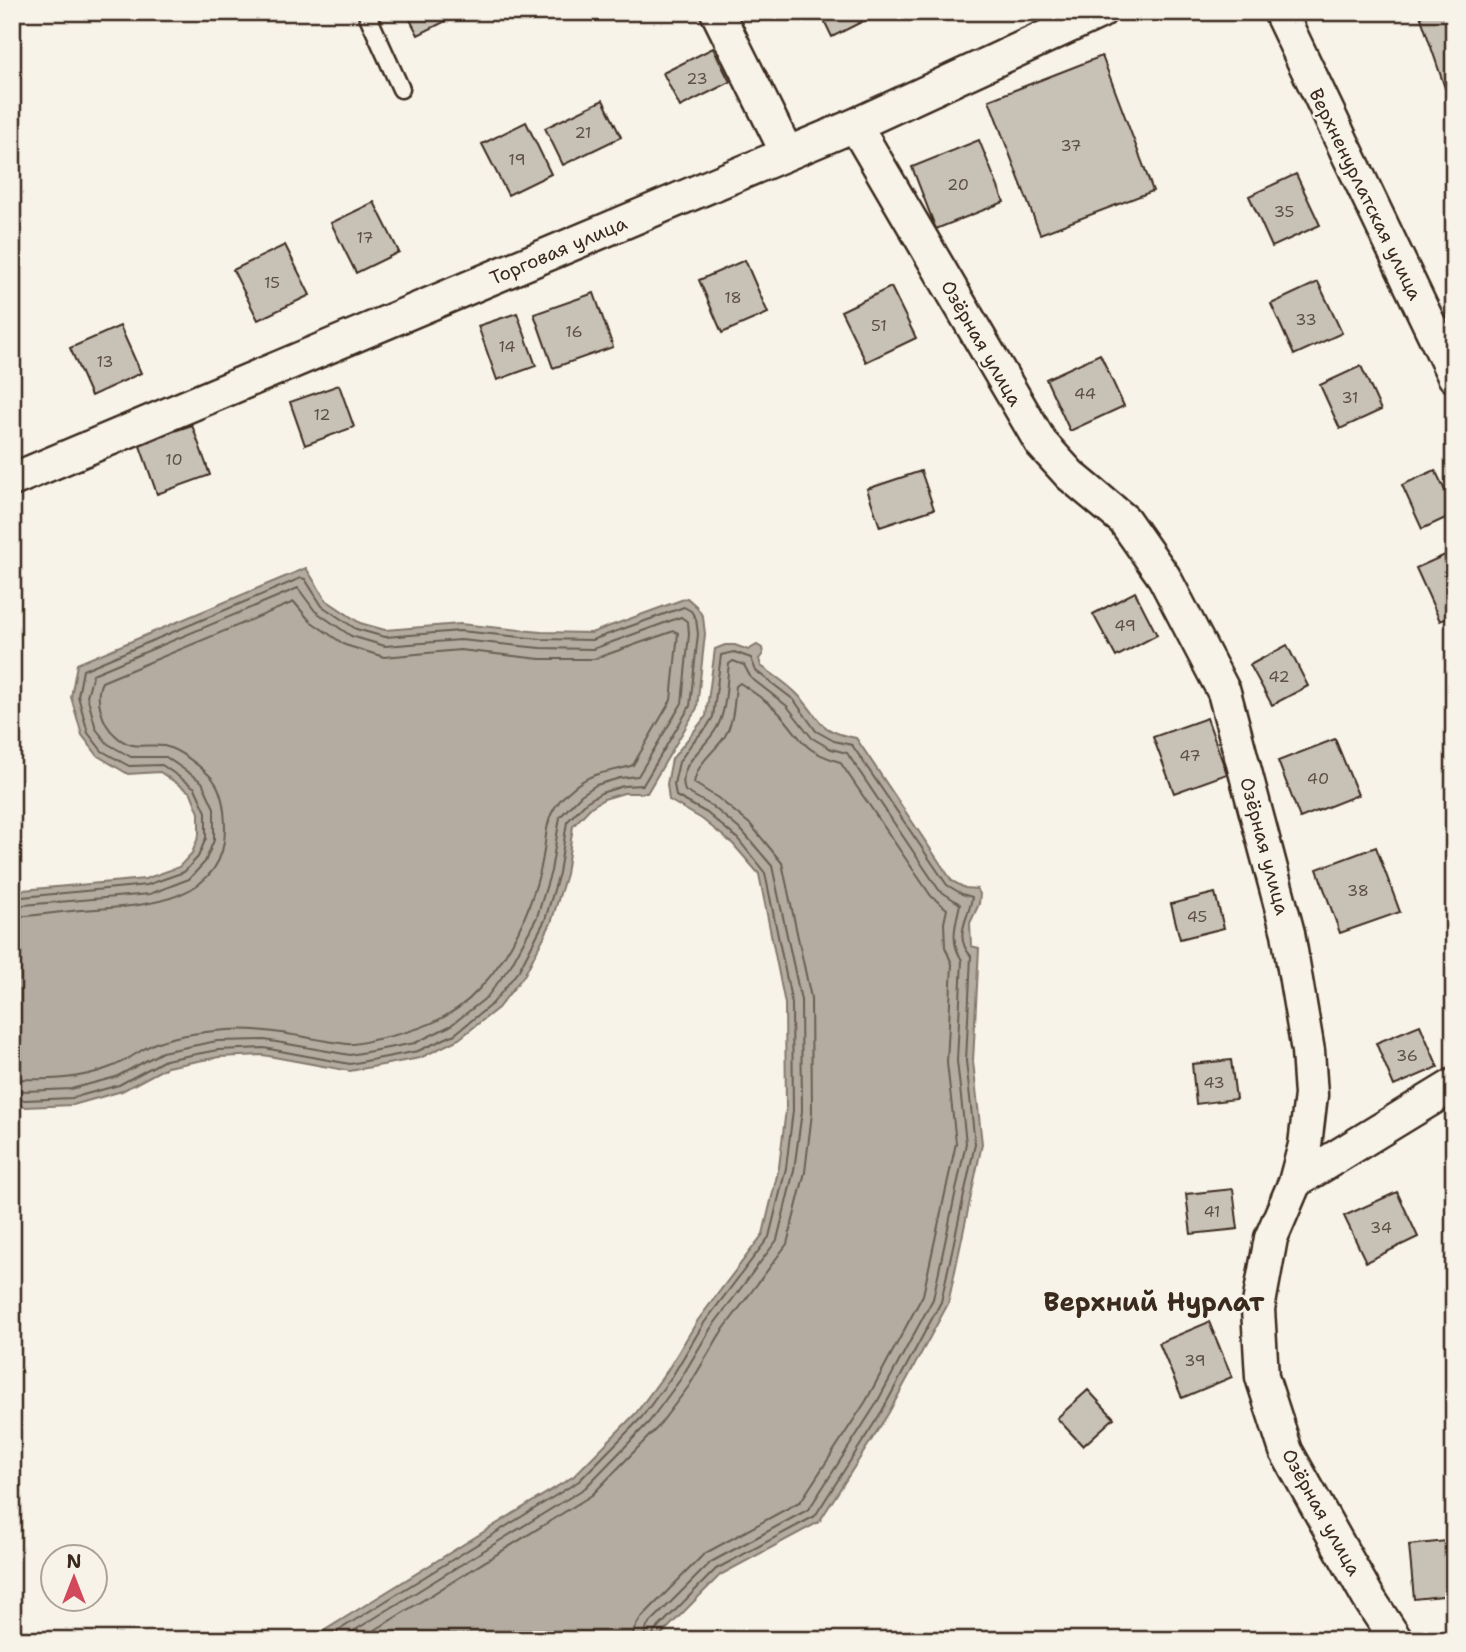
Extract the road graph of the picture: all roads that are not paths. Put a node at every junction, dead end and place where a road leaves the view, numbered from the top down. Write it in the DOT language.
graph roads {
  1 [pos="366,12"];
  2 [pos="717,12"];
  3 [pos="1100,12"];
  4 [pos="1280,12"];
  5 [pos="401,89"];
  6 [pos="855,125"];
  7 [pos="787,153"];
  8 [pos="1454,376"];
  9 [pos="12,480"];
  10 [pos="1454,1085"];
  11 [pos="1295,1182"];
  12 [pos="1396,1640"];
  1 -- 5 [label="lane"];
  2 -- 7 [label="street"];
  3 -- 6 [label="street, Торговая улица"];
  4 -- 8 [label="street, Верхненурлатская улица"];
  6 -- 7 [label="street, Торговая улица"];
  6 -- 11 [label="street, Озёрная улица"];
  7 -- 9 [label="street, Торговая улица"];
  10 -- 11 [label="street"];
  11 -- 12 [label="street, Озёрная улица"];
}
